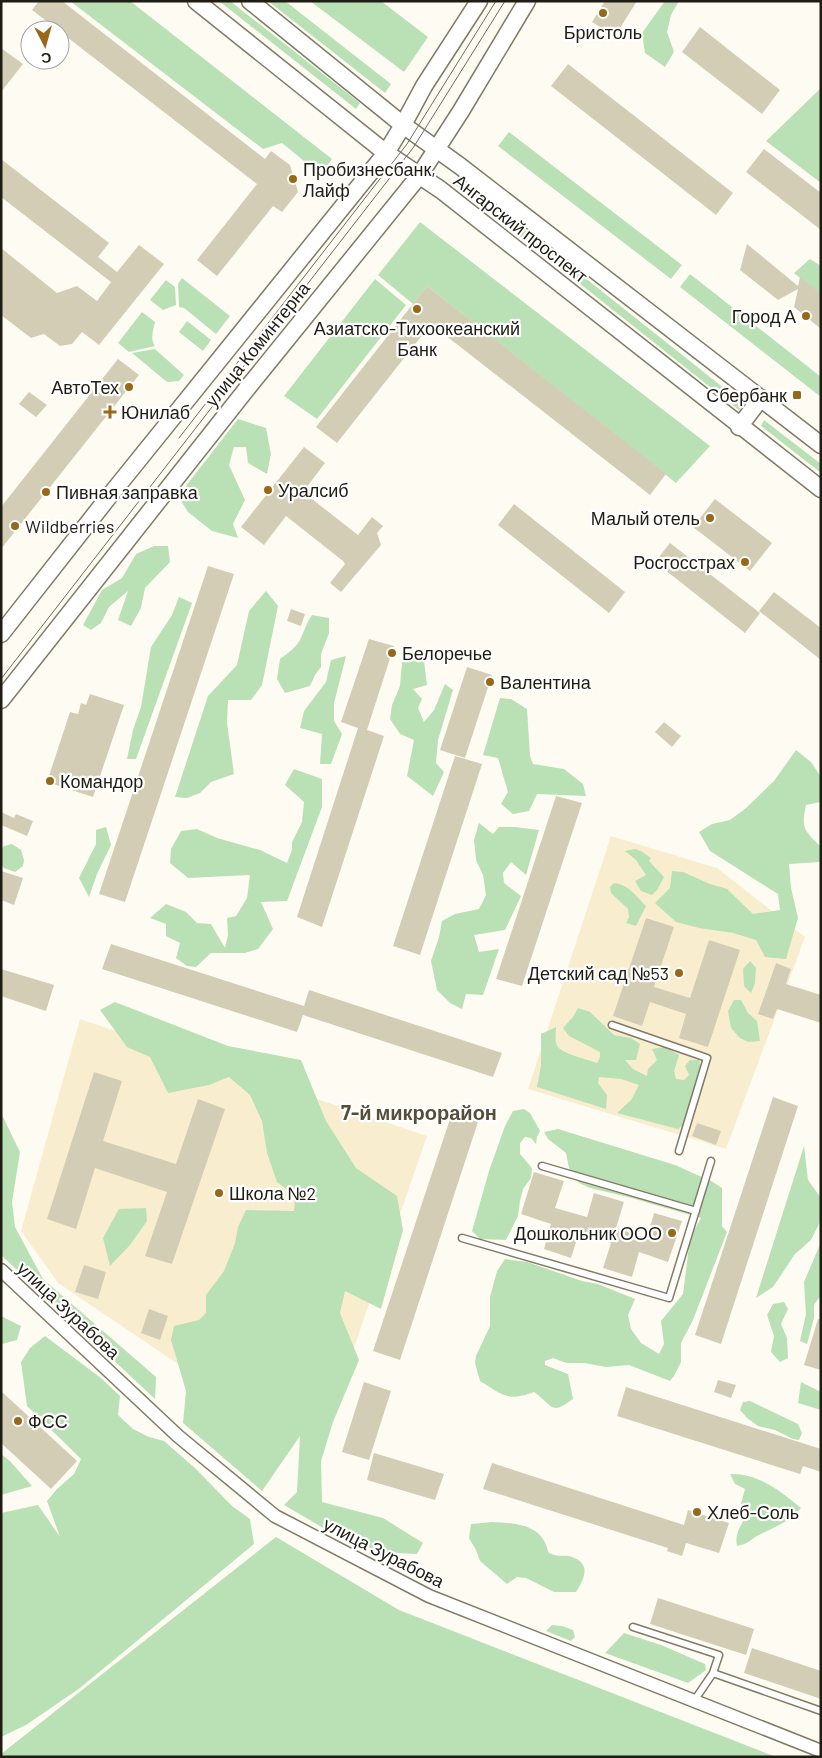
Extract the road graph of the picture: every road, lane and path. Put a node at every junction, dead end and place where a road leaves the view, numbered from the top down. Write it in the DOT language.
graph roads {
  1 [pos="196,1"];
  2 [pos="250,1"];
  3 [pos="479,1"];
  4 [pos="528,1"];
  5 [pos="404,125"];
  6 [pos="437,149"];
  7 [pos="386,152"];
  8 [pos="419,176"];
  9 [pos="761,398"];
  10 [pos="740,426"];
  11 [pos="821,445"];
  12 [pos="821,489"];
  13 [pos="1,634"];
  14 [pos="1,700"];
  15 [pos="612,1025"];
  16 [pos="679,1151"];
  17 [pos="711,1161"];
  18 [pos="542,1166"];
  19 [pos="696,1211"];
  20 [pos="462,1238"];
  21 [pos="1,1270"];
  22 [pos="633,1627"];
  23 [pos="713,1673"];
  24 [pos="694,1701"];
  25 [pos="821,1711"];
  26 [pos="821,1751"];
  1 -- 7 [label="street, Ангарский проспект"];
  2 -- 5 [label="street, Ангарский проспект"];
  3 -- 5 [label="street, улица Коминтерна"];
  4 -- 6 [label="street, улица Коминтерна"];
  5 -- 6 [label="street, Ангарский проспект"];
  5 -- 7 [label="street, улица Коминтерна"];
  6 -- 8 [label="street, улица Коминтерна"];
  6 -- 9 [label="street, Ангарский проспект"];
  7 -- 8 [label="street, Ангарский проспект"];
  7 -- 13 [label="street, улица Коминтерна"];
  8 -- 10 [label="street, Ангарский проспект"];
  8 -- 14 [label="street, улица Коминтерна"];
  9 -- 10 [label="street"];
  9 -- 11 [label="street, Ангарский проспект"];
  10 -- 12 [label="street, Ангарский проспект"];
  15 -- 16 [label="lane"];
  17 -- 19 [label="lane"];
  18 -- 19 [label="lane"];
  19 -- 20 [label="lane"];
  21 -- 24 [label="street, улица Зурабова"];
  22 -- 23 [label="lane"];
  23 -- 24 [label="lane"];
  23 -- 25 [label="lane"];
  24 -- 26 [label="street, улица Зурабова"];
}
